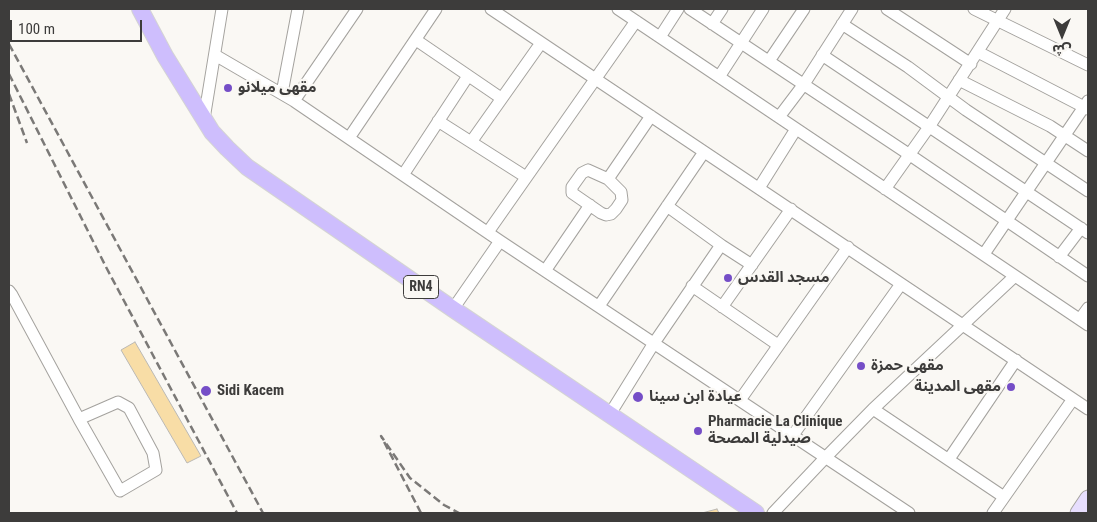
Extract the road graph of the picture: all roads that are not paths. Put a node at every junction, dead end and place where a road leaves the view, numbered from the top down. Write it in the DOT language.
graph roads {
  1 [pos="140,9"];
  2 [pos="222,9"];
  3 [pos="298,9"];
  4 [pos="357,9"];
  5 [pos="436,9"];
  6 [pos="491,9"];
  7 [pos="618,9"];
  8 [pos="678,9"];
  9 [pos="690,9"];
  10 [pos="722,9"];
  11 [pos="763,9"];
  12 [pos="804,9"];
  13 [pos="852,9"];
  14 [pos="887,9"];
  15 [pos="974,9"];
  16 [pos="1005,9"];
  17 [pos="636,21"];
  18 [pos="997,21"];
  19 [pos="712,24"];
  20 [pos="842,24"];
  21 [pos="660,37"];
  22 [pos="416,40"];
  23 [pos="541,42"];
  24 [pos="742,43"];
  25 [pos="978,52"];
  26 [pos="215,55"];
  27 [pos="822,55"];
  28 [pos="769,61"];
  29 [pos="971,64"];
  30 [pos="1088,65"];
  31 [pos="468,76"];
  32 [pos="719,77"];
  33 [pos="596,79"];
  34 [pos="959,80"];
  35 [pos="804,84"];
  36 [pos="282,93"];
  37 [pos="948,97"];
  38 [pos="501,98"];
  39 [pos="294,101"];
  40 [pos="1087,105"];
  41 [pos="651,116"];
  42 [pos="779,118"];
  43 [pos="204,119"];
  44 [pos="438,121"];
  45 [pos="929,127"];
  46 [pos="796,129"];
  47 [pos="1064,135"];
  48 [pos="349,138"];
  49 [pos="471,142"];
  50 [pos="1088,151"];
  51 [pos="704,152"];
  52 [pos="910,155"];
  53 [pos="1046,163"];
  54 [pos="403,175"];
  55 [pos="526,177"];
  56 [pos="608,179"];
  57 [pos="759,188"];
  58 [pos="885,189"];
  59 [pos="1026,191"];
  60 [pos="1088,191"];
  61 [pos="590,205"];
  62 [pos="667,206"];
  63 [pos="792,209"];
  64 [pos="1006,221"];
  65 [pos="1084,230"];
  66 [pos="488,232"];
  67 [pos="500,241"];
  68 [pos="721,245"];
  69 [pos="848,247"];
  70 [pos="984,254"];
  71 [pos="1059,257"];
  72 [pos="752,265"];
  73 [pos="545,271"];
  74 [pos="1014,276"];
  75 [pos="1088,276"];
  76 [pos="901,284"];
  77 [pos="692,286"];
  78 [pos="9,291"];
  79 [pos="599,306"];
  80 [pos="722,307"];
  81 [pos="1088,308"];
  82 [pos="453,309"];
  83 [pos="1084,322"];
  84 [pos="962,324"];
  85 [pos="654,343"];
  86 [pos="778,345"];
  87 [pos="1016,360"];
  88 [pos="1073,399"];
  89 [pos="740,400"];
  90 [pos="873,409"];
  91 [pos="1088,409"];
  92 [pos="610,414"];
  93 [pos="79,419"];
  94 [pos="793,435"];
  95 [pos="826,457"];
  96 [pos="949,459"];
  97 [pos="1004,497"];
  98 [pos="1088,498"];
  99 [pos="756,513"];
  100 [pos="772,513"];
  101 [pos="909,513"];
  102 [pos="993,513"];
  103 [pos="1078,513"];
  1 -- 43 [label="main road, RN4"];
  2 -- 26 [label="street"];
  3 -- 36 [label="street"];
  4 -- 39 [label="street"];
  5 -- 22 [label="street"];
  6 -- 23 [label="street"];
  7 -- 17 [label="street"];
  8 -- 21 [label="street"];
  9 -- 19 [label="street"];
  10 -- 19 [label="street"];
  11 -- 24 [label="street"];
  12 -- 28 [label="street"];
  13 -- 20 [label="street"];
  14 -- 29 [label="street"];
  15 -- 18 [label="street"];
  16 -- 18 [label="street"];
  17 -- 21 [label="street"];
  17 -- 33 [label="street"];
  18 -- 25 [label="street"];
  18 -- 30 [label="street"];
  19 -- 24 [label="street"];
  20 -- 27 [label="street"];
  20 -- 37 [label="street"];
  21 -- 32 [label="street"];
  22 -- 31 [label="street"];
  22 -- 48 [label="street"];
  23 -- 33 [label="street"];
  23 -- 38 [label="street"];
  24 -- 28 [label="street"];
  24 -- 32 [label="street"];
  25 -- 29 [label="street"];
  25 -- 40 [label="street"];
  26 -- 36 [label="street"];
  26 -- 43 [label="street"];
  27 -- 35 [label="street"];
  27 -- 45 [label="street"];
  28 -- 35 [label="street"];
  29 -- 34 [label="street"];
  31 -- 38 [label="street"];
  31 -- 44 [label="street"];
  32 -- 42 [label="street"];
  33 -- 41 [label="street"];
  33 -- 55 [label="street"];
  34 -- 37 [label="street"];
  34 -- 47 [label="street"];
  35 -- 42 [label="street"];
  35 -- 52 [label="street"];
  36 -- 39 [label="street"];
  37 -- 45 [label="street"];
  37 -- 53 [label="street"];
  38 -- 49 [label="street"];
  39 -- 48 [label="street"];
  40 -- 47 [label="street"];
  41 -- 51 [label="street"];
  41 -- 56 [label="street"];
  42 -- 46 [label="street"];
  43 -- 82 [label="main road, RN4"];
  44 -- 49 [label="street"];
  44 -- 54 [label="street"];
  45 -- 52 [label="street"];
  45 -- 59 [label="street"];
  46 -- 57 [label="street"];
  46 -- 58 [label="street"];
  47 -- 50 [label="street"];
  47 -- 53 [label="street"];
  48 -- 54 [label="street"];
  49 -- 55 [label="street"];
  51 -- 57 [label="street"];
  51 -- 62 [label="street"];
  52 -- 58 [label="street"];
  52 -- 64 [label="street"];
  53 -- 59 [label="street"];
  53 -- 60 [label="street"];
  54 -- 66 [label="street"];
  55 -- 66 [label="street"];
  56 -- 61 [label="street"];
  56 -- 61 [label="street"];
  57 -- 63 [label="street"];
  58 -- 70 [label="street"];
  59 -- 64 [label="street"];
  59 -- 65 [label="street"];
  61 -- 73 [label="street"];
  62 -- 68 [label="street"];
  62 -- 79 [label="street"];
  63 -- 69 [label="street"];
  63 -- 72 [label="street"];
  64 -- 70 [label="street"];
  64 -- 71 [label="street"];
  65 -- 71 [label="street"];
  66 -- 67 [label="street"];
  67 -- 73 [label="street"];
  67 -- 82 [label="street"];
  68 -- 72 [label="street"];
  68 -- 77 [label="street"];
  69 -- 76 [label="street"];
  69 -- 86 [label="street"];
  70 -- 74 [label="street"];
  71 -- 75 [label="street"];
  72 -- 80 [label="street"];
  73 -- 79 [label="street"];
  74 -- 83 [label="street"];
  74 -- 84 [label="street"];
  76 -- 84 [label="street"];
  76 -- 94 [label="street"];
  77 -- 80 [label="street"];
  77 -- 85 [label="street"];
  78 -- 93 [label="street"];
  79 -- 85 [label="street"];
  80 -- 86 [label="street"];
  81 -- 83 [label="street"];
  82 -- 92 [label="main road, RN4"];
  84 -- 87 [label="street"];
  84 -- 90 [label="street"];
  85 -- 89 [label="street"];
  85 -- 92 [label="street"];
  86 -- 89 [label="street"];
  87 -- 88 [label="street"];
  87 -- 96 [label="street"];
  88 -- 91 [label="street"];
  88 -- 97 [label="street"];
  89 -- 94 [label="street"];
  90 -- 95 [label="street"];
  90 -- 96 [label="street"];
  92 -- 99 [label="main road, RN4"];
  93 -- 93 [label="street"];
  94 -- 95 [label="street"];
  95 -- 100 [label="street"];
  95 -- 101 [label="street"];
  96 -- 97 [label="street"];
  97 -- 102 [label="street"];
  98 -- 103 [label="street"];
}
